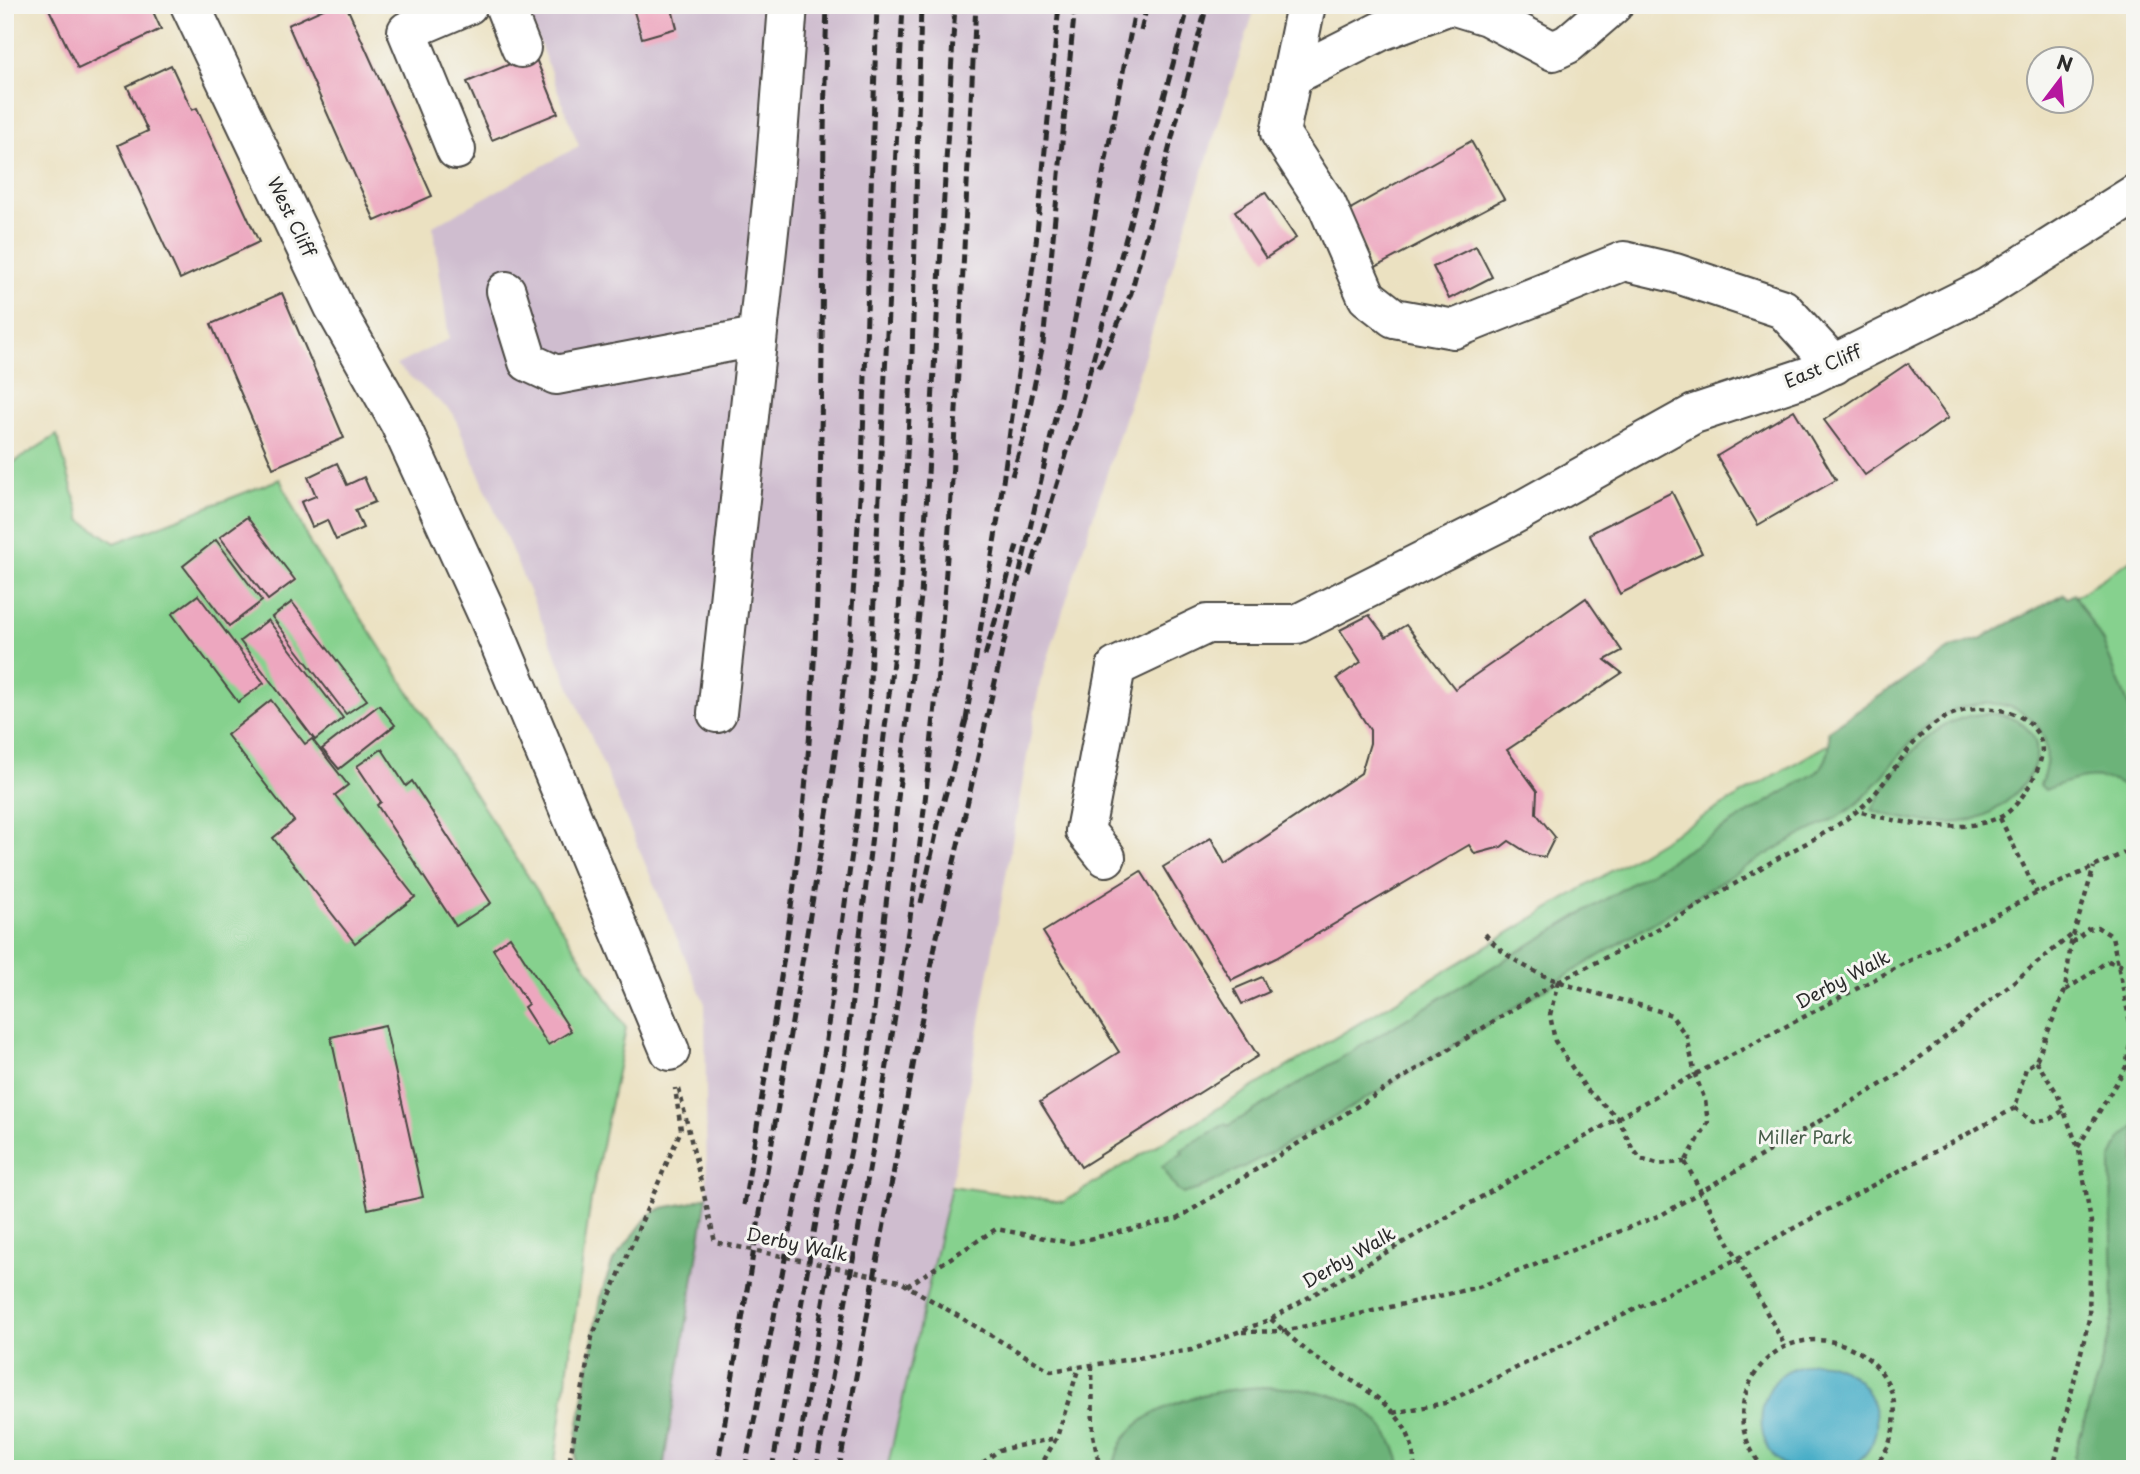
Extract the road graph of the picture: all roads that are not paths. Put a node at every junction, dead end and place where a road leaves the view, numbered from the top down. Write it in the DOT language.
graph roads {
  1 [pos="190,5"];
  2 [pos="468,5"];
  3 [pos="504,5"];
  4 [pos="789,5"];
  5 [pos="1306,5"];
  6 [pos="1450,5"];
  7 [pos="1613,5"];
  8 [pos="521,48"];
  9 [pos="1292,76"];
  10 [pos="456,150"];
  11 [pos="2135,194"];
  12 [pos="506,291"];
  13 [pos="756,337"];
  14 [pos="1834,365"];
  15 [pos="717,713"];
  16 [pos="1105,857"];
  17 [pos="670,1051"];
  1 -- 17 [label="street, West Cliff"];
  2 -- 10 [label="street"];
  3 -- 8 [label="street"];
  4 -- 13 [label="street"];
  5 -- 9 [label="street"];
  6 -- 7 [label="street"];
  6 -- 9 [label="street"];
  9 -- 14 [label="street"];
  11 -- 14 [label="street, East Cliff"];
  12 -- 13 [label="street"];
  13 -- 15 [label="street"];
  14 -- 16 [label="street, East Cliff"];
}
